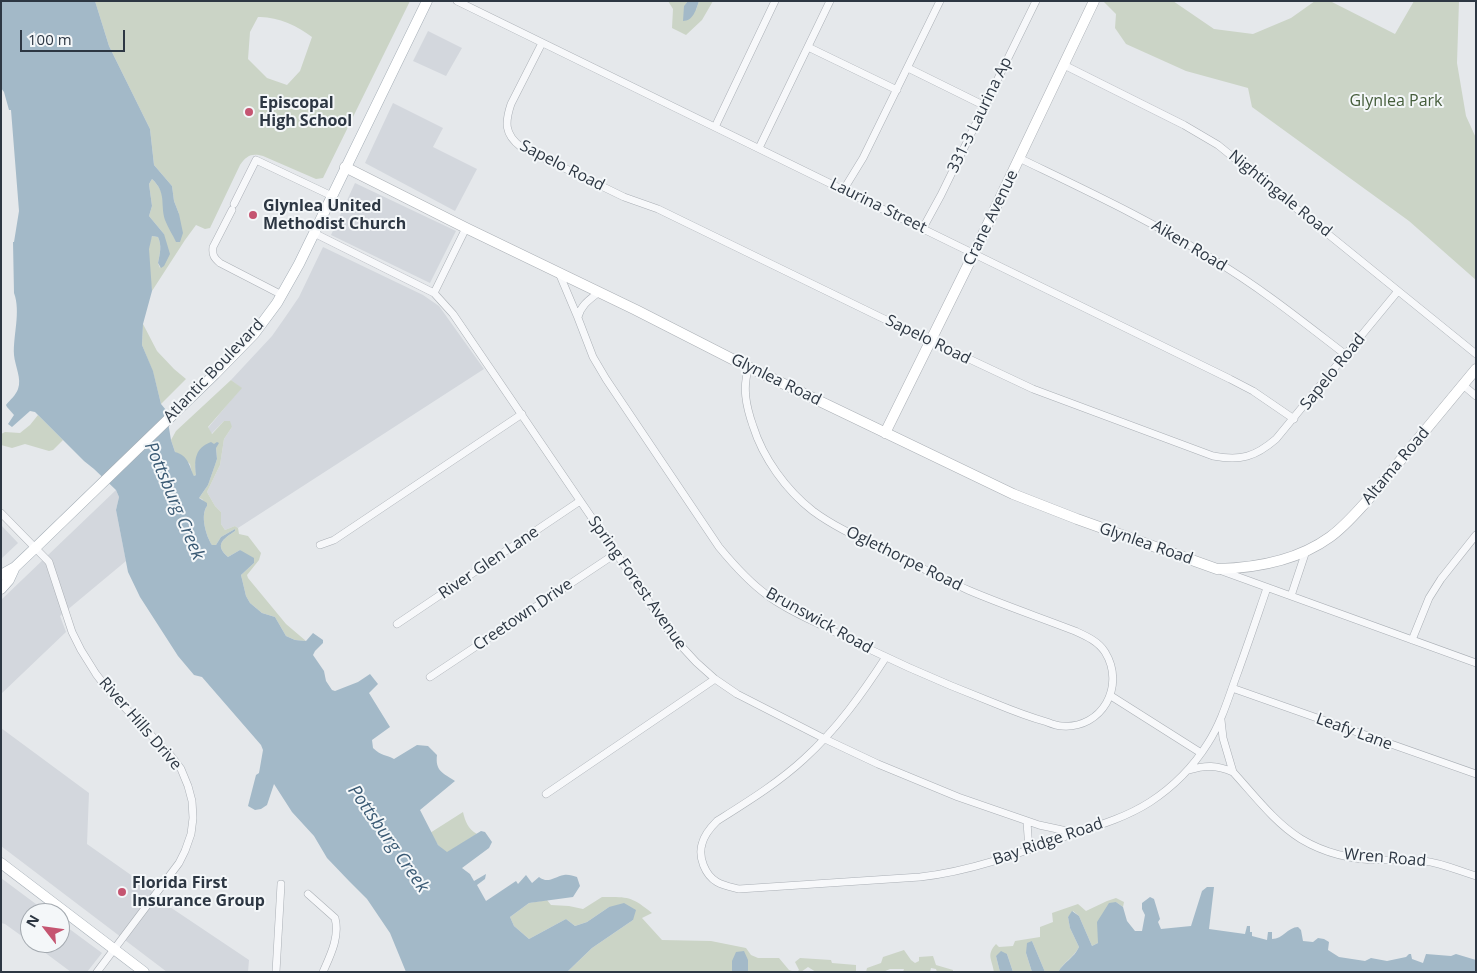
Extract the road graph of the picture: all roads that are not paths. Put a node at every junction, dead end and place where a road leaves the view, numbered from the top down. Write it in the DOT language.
graph roads {
  1 [pos="426,1"];
  2 [pos="457,1"];
  3 [pos="776,1"];
  4 [pos="830,1"];
  5 [pos="940,1"];
  6 [pos="1036,1"];
  7 [pos="1094,1"];
  8 [pos="542,43"];
  9 [pos="808,47"];
  10 [pos="1064,65"];
  11 [pos="908,68"];
  12 [pos="897,90"];
  13 [pos="985,106"];
  14 [pos="715,127"];
  15 [pos="759,148"];
  16 [pos="1019,158"];
  17 [pos="346,167"];
  18 [pos="844,189"];
  19 [pos="332,196"];
  20 [pos="466,228"];
  21 [pos="923,228"];
  22 [pos="314,233"];
  23 [pos="974,253"];
  24 [pos="558,272"];
  25 [pos="1398,291"];
  26 [pos="599,292"];
  27 [pos="434,293"];
  28 [pos="282,295"];
  29 [pos="578,318"];
  30 [pos="931,341"];
  31 [pos="1476,354"];
  32 [pos="1346,356"];
  33 [pos="749,367"];
  34 [pos="1476,369"];
  35 [pos="1463,385"];
  36 [pos="1476,396"];
  37 [pos="522,414"];
  38 [pos="1294,419"];
  39 [pos="885,433"];
  40 [pos="580,501"];
  41 [pos="1,513"];
  42 [pos="1476,535"];
  43 [pos="320,545"];
  44 [pos="36,548"];
  45 [pos="1306,551"];
  46 [pos="615,554"];
  47 [pos="15,567"];
  48 [pos="1217,569"];
  49 [pos="1,575"];
  50 [pos="1267,588"];
  51 [pos="1,590"];
  52 [pos="1291,596"];
  53 [pos="397,624"];
  54 [pos="1412,640"];
  55 [pos="886,657"];
  56 [pos="1476,663"];
  57 [pos="430,677"];
  58 [pos="715,679"];
  59 [pos="1232,688"];
  60 [pos="1110,696"];
  61 [pos="1220,720"];
  62 [pos="825,739"];
  63 [pos="1201,753"];
  64 [pos="1188,770"];
  65 [pos="1233,772"];
  66 [pos="1476,774"];
  67 [pos="546,794"];
  68 [pos="1027,822"];
  69 [pos="1076,833"];
  70 [pos="1029,850"];
  71 [pos="1,863"];
  72 [pos="1476,876"];
  73 [pos="280,884"];
  74 [pos="308,894"];
  75 [pos="114,949"];
  76 [pos="97,972"];
  77 [pos="144,972"];
  78 [pos="276,972"];
  79 [pos="323,972"];
  1 -- 17 [label="street, Atlantic Boulevard"];
  2 -- 8 [label="street, Laurina Street"];
  3 -- 14 [label="street"];
  4 -- 9 [label="street"];
  5 -- 11 [label="street"];
  6 -- 13 [label="street, 331-3 Laurina Ap"];
  7 -- 10 [label="street, Crane Avenue"];
  8 -- 14 [label="street, Laurina Street"];
  8 -- 30 [label="street, Sapelo Road"];
  9 -- 12 [label="street"];
  9 -- 15 [label="street"];
  10 -- 16 [label="street, Crane Avenue"];
  10 -- 25 [label="street, Nightingale Road"];
  11 -- 12 [label="street"];
  11 -- 13 [label="street"];
  12 -- 18 [label="street"];
  13 -- 21 [label="street, 331-3 Laurina Ap"];
  14 -- 15 [label="street, Laurina Street"];
  15 -- 18 [label="street, Laurina Street"];
  16 -- 23 [label="street, Crane Avenue"];
  16 -- 32 [label="street, Aiken Road"];
  17 -- 19 [label="street, Atlantic Boulevard"];
  17 -- 20 [label="street, Glynlea Road"];
  18 -- 21 [label="street, Laurina Street"];
  19 -- 22 [label="street, Atlantic Boulevard"];
  19 -- 28 [label="street"];
  20 -- 24 [label="street, Glynlea Road"];
  20 -- 27 [label="street"];
  21 -- 23 [label="street, Laurina Street"];
  22 -- 27 [label="street, Spring Forest Avenue"];
  22 -- 28 [label="street, Atlantic Boulevard"];
  23 -- 30 [label="street, Crane Avenue"];
  23 -- 38 [label="street, Laurina Street"];
  24 -- 26 [label="street, Glynlea Road"];
  24 -- 29 [label="street, Brunswick Road"];
  25 -- 31 [label="street, Nightingale Road"];
  25 -- 32 [label="street, Sapelo Road"];
  26 -- 29 [label="street"];
  26 -- 33 [label="street, Glynlea Road"];
  27 -- 37 [label="street, Spring Forest Avenue"];
  28 -- 44 [label="street, Atlantic Boulevard"];
  29 -- 55 [label="street, Brunswick Road"];
  30 -- 38 [label="street, Sapelo Road"];
  30 -- 39 [label="street, Crane Avenue"];
  32 -- 38 [label="street, Sapelo Road"];
  33 -- 39 [label="street, Glynlea Road"];
  33 -- 60 [label="street, Oglethorpe Road"];
  34 -- 35 [label="street, Altama Road"];
  35 -- 36 [label="street"];
  35 -- 45 [label="street, Altama Road"];
  37 -- 40 [label="street, Spring Forest Avenue"];
  37 -- 43 [label="street"];
  39 -- 48 [label="street, Glynlea Road"];
  40 -- 46 [label="street, Spring Forest Avenue"];
  40 -- 53 [label="street, River Glen Lane"];
  41 -- 44 [label="street, River Hills Drive"];
  42 -- 54 [label="street"];
  44 -- 47 [label="street, Atlantic Boulevard"];
  44 -- 75 [label="street, River Hills Drive"];
  45 -- 48 [label="street, Glynlea Road"];
  45 -- 52 [label="street"];
  46 -- 57 [label="street, Creetown Drive"];
  46 -- 58 [label="street, Spring Forest Avenue"];
  47 -- 49 [label="street, Atlantic Boulevard"];
  47 -- 51 [label="street, Atlantic Boulevard"];
  48 -- 50 [label="street, Glynlea Road"];
  50 -- 52 [label="street, Glynlea Road"];
  50 -- 59 [label="street, Bay Ridge Road"];
  52 -- 54 [label="street, Glynlea Road"];
  54 -- 56 [label="street, Glynlea Road"];
  55 -- 60 [label="street, Brunswick Road"];
  55 -- 62 [label="street"];
  58 -- 62 [label="street, Spring Forest Avenue"];
  58 -- 67 [label="street"];
  59 -- 61 [label="street, Bay Ridge Road"];
  59 -- 66 [label="street, Leafy Lane"];
  60 -- 63 [label="street"];
  61 -- 63 [label="street, Bay Ridge Road"];
  61 -- 65 [label="street, Wren Road"];
  62 -- 68 [label="street, Spring Forest Avenue"];
  62 -- 70 [label="street, Bay Ridge Road"];
  63 -- 64 [label="street, Bay Ridge Road"];
  64 -- 65 [label="street"];
  64 -- 69 [label="street, Bay Ridge Road"];
  65 -- 72 [label="street, Wren Road"];
  68 -- 69 [label="street, Spring Forest Avenue"];
  68 -- 70 [label="street"];
  69 -- 70 [label="street, Bay Ridge Road"];
  71 -- 75 [label="street"];
  73 -- 78 [label="street"];
  74 -- 79 [label="street"];
  75 -- 76 [label="street, River Hills Drive"];
  75 -- 77 [label="street"];
}
